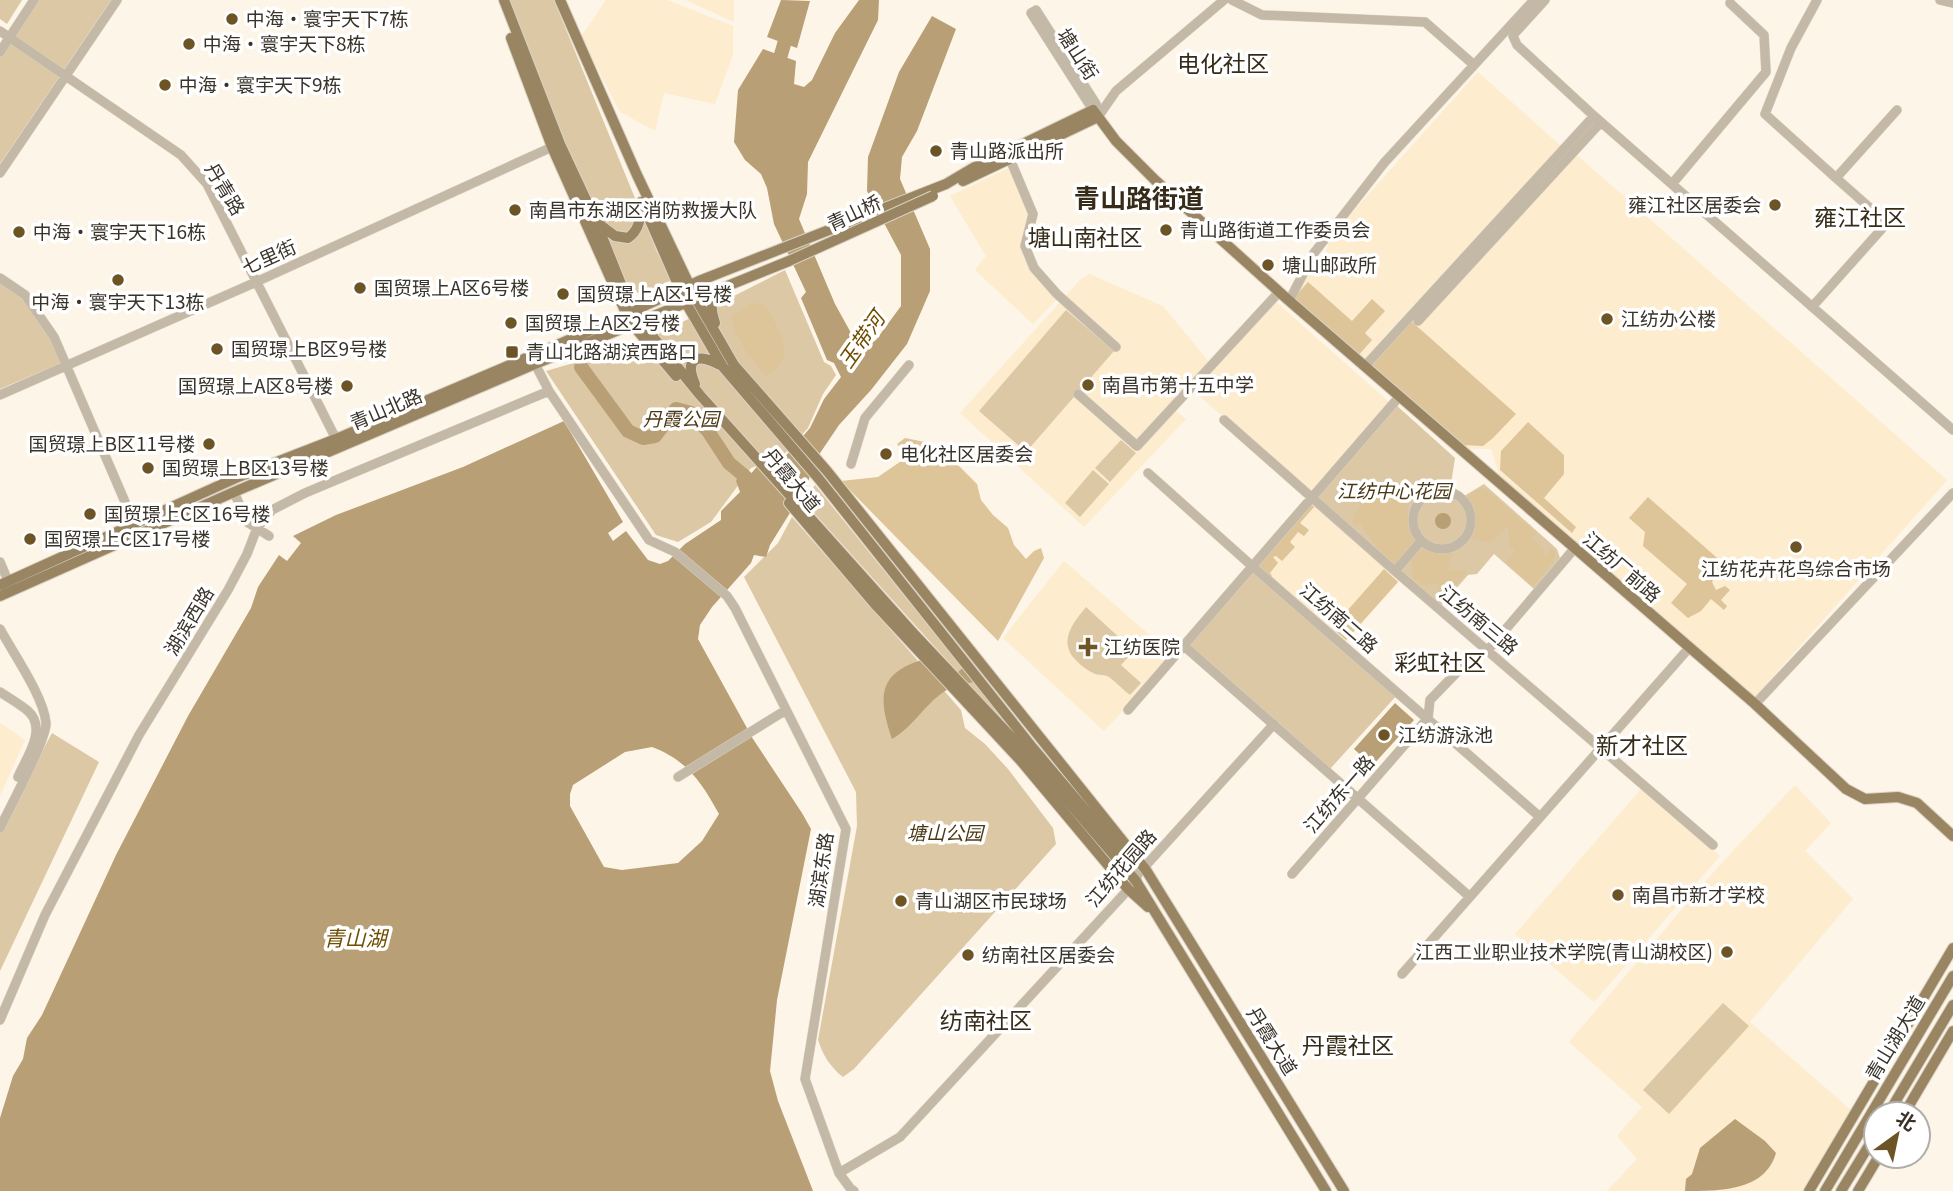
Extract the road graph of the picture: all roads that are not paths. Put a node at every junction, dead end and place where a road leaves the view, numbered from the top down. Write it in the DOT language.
graph roads {
  1 [pos="34,0"];
  2 [pos="117,0"];
  3 [pos="497,0"];
  4 [pos="504,0"];
  5 [pos="558,0"];
  6 [pos="1224,0"];
  7 [pos="1232,0"];
  8 [pos="1523,0"];
  9 [pos="1534,0"];
  10 [pos="1545,0"];
  11 [pos="1817,0"];
  12 [pos="1940,0"];
  13 [pos="1730,3"];
  14 [pos="1953,3"];
  15 [pos="0,31"];
  16 [pos="10,37"];
  17 [pos="0,52"];
  18 [pos="1472,63"];
  19 [pos="66,75"];
  20 [pos="1897,110"];
  21 [pos="1095,113"];
  22 [pos="1598,119"];
  23 [pos="552,147"];
  24 [pos="1010,159"];
  25 [pos="0,173"];
  26 [pos="1836,178"];
  27 [pos="1672,184"];
  28 [pos="929,195"];
  29 [pos="641,199"];
  30 [pos="594,219"];
  31 [pos="668,240"];
  32 [pos="782,248"];
  33 [pos="789,261"];
  34 [pos="718,273"];
  35 [pos="0,278"];
  36 [pos="256,282"];
  37 [pos="724,286"];
  38 [pos="614,287"];
  39 [pos="685,287"];
  40 [pos="1285,297"];
  41 [pos="691,301"];
  42 [pos="1812,307"];
  43 [pos="630,312"];
  44 [pos="1418,321"];
  45 [pos="637,323"];
  46 [pos="600,332"];
  47 [pos="720,341"];
  48 [pos="649,344"];
  49 [pos="1116,347"];
  50 [pos="533,360"];
  51 [pos="909,365"];
  52 [pos="67,366"];
  53 [pos="1365,366"];
  54 [pos="723,367"];
  55 [pos="550,391"];
  56 [pos="1078,394"];
  57 [pos="0,395"];
  58 [pos="700,395"];
  59 [pos="1399,397"];
  60 [pos="1224,420"];
  61 [pos="1953,430"];
  62 [pos="785,431"];
  63 [pos="336,439"];
  64 [pos="760,464"];
  65 [pos="851,464"];
  66 [pos="1148,473"];
  67 [pos="234,492"];
  68 [pos="1953,493"];
  69 [pos="1311,498"];
  70 [pos="135,525"];
  71 [pos="257,528"];
  72 [pos="269,536"];
  73 [pos="1421,541"];
  74 [pos="1574,549"];
  75 [pos="0,562"];
  76 [pos="1251,566"];
  77 [pos="1395,571"];
  78 [pos="4,583"];
  79 [pos="0,596"];
  80 [pos="0,629"];
  81 [pos="1183,645"];
  82 [pos="1689,648"];
  83 [pos="1488,650"];
  84 [pos="0,692"];
  85 [pos="1755,704"];
  86 [pos="786,710"];
  87 [pos="1128,710"];
  88 [pos="1428,718"];
  89 [pos="1274,724"];
  90 [pos="1601,748"];
  91 [pos="682,774"];
  92 [pos="1359,798"];
  93 [pos="0,815"];
  94 [pos="1540,817"];
  95 [pos="0,828"];
  96 [pos="1953,836"];
  97 [pos="1713,845"];
  98 [pos="1292,874"];
  99 [pos="1137,878"];
  100 [pos="1470,897"];
  101 [pos="1953,948"];
  102 [pos="1402,974"];
  103 [pos="1953,976"];
  104 [pos="1953,1006"];
  105 [pos="0,1020"];
  106 [pos="1953,1031"];
  107 [pos="1896,1100"];
  108 [pos="1912,1100"];
  109 [pos="1862,1157"];
  110 [pos="1871,1170"];
  111 [pos="839,1173"];
  112 [pos="854,1191"];
  113 [pos="1326,1191"];
  114 [pos="1344,1191"];
  115 [pos="1809,1191"];
  116 [pos="1825,1191"];
  117 [pos="1841,1191"];
  118 [pos="1858,1191"];
  1 -- 16 [label="street"];
  2 -- 19 [label="street"];
  3 -- 23 [label="main road, 丹霞大道"];
  4 -- 30 [label="main road, 丹霞大道"];
  5 -- 29 [label="main road, 丹霞大道"];
  5 -- 31 [label="main road, 丹霞大道"];
  6 -- 21 [label="street"];
  7 -- 18 [label="street"];
  8 -- 18 [label="street"];
  9 -- 18 [label="street"];
  10 -- 22 [label="street"];
  11 -- 26 [label="street"];
  12 -- 14 [label="street"];
  13 -- 27 [label="street"];
  15 -- 16 [label="street, 丹青路"];
  16 -- 17 [label="street"];
  16 -- 19 [label="street, 丹青路"];
  18 -- 40 [label="street"];
  19 -- 25 [label="street"];
  19 -- 36 [label="street, 丹青路"];
  20 -- 26 [label="street"];
  21 -- 21 [label="street, 塘山街"];
  21 -- 24 [label="main road"];
  21 -- 28 [label="main road"];
  21 -- 40 [label="main road, 塘山街"];
  22 -- 27 [label="street"];
  22 -- 44 [label="street"];
  22 -- 53 [label="street"];
  23 -- 36 [label="street, 七里街"];
  23 -- 38 [label="main road, 丹霞大道"];
  24 -- 28 [label="main road"];
  24 -- 49 [label="street"];
  26 -- 42 [label="street"];
  27 -- 42 [label="street"];
  28 -- 32 [label="main road, 青山桥"];
  28 -- 33 [label="main road, 青山桥, bridge"];
  29 -- 30 [label="main road"];
  29 -- 39 [label="main road, 丹霞大道"];
  30 -- 43 [label="main road, 丹霞大道"];
  31 -- 34 [label="main road"];
  31 -- 39 [label="main road, 丹霞大道"];
  32 -- 34 [label="main road, 青山北路"];
  33 -- 37 [label="main road, 青山北路"];
  34 -- 39 [label="main road, 青山北路"];
  35 -- 52 [label="street"];
  36 -- 52 [label="street, 七里街"];
  36 -- 63 [label="street, 丹青路"];
  37 -- 41 [label="main road, 青山北路"];
  37 -- 47 [label="main road"];
  38 -- 43 [label="main road, 丹霞大道"];
  38 -- 46 [label="main road"];
  39 -- 41 [label="main road, 丹霞大道"];
  39 -- 43 [label="main road, 青山北路"];
  40 -- 53 [label="main road, 江纺厂前路"];
  40 -- 56 [label="street"];
  41 -- 45 [label="main road, 青山北路"];
  41 -- 47 [label="main road, 丹霞大道"];
  41 -- 54 [label="main road, 丹霞大道"];
  42 -- 61 [label="street"];
  43 -- 45 [label="main road, 丹霞大道"];
  43 -- 46 [label="main road, 青山北路"];
  45 -- 46 [label="main road, 青山北路"];
  45 -- 48 [label="main road, 丹霞大道"];
  45 -- 58 [label="main road, 丹霞大道"];
  46 -- 48 [label="main road"];
  46 -- 50 [label="main road, 青山北路"];
  47 -- 62 [label="main road, 丹霞大道"];
  48 -- 64 [label="main road, 丹霞大道"];
  50 -- 55 [label="street"];
  50 -- 63 [label="main road, 青山北路"];
  50 -- 67 [label="main road, 青山北路"];
  51 -- 65 [label="street"];
  52 -- 57 [label="street, 七里街"];
  52 -- 70 [label="street"];
  53 -- 59 [label="main road, 江纺厂前路"];
  54 -- 58 [label="main road"];
  54 -- 62 [label="main road, 丹霞大道"];
  55 -- 71 [label="street, 湖滨西路"];
  55 -- 86 [label="street, 湖滨东路"];
  58 -- 64 [label="main road, 丹霞大道"];
  59 -- 69 [label="street"];
  59 -- 74 [label="main road, 江纺厂前路"];
  60 -- 69 [label="street, 江纺南三路"];
  62 -- 99 [label="main road, 丹霞大道"];
  63 -- 70 [label="main road, 青山北路"];
  64 -- 99 [label="main road, 丹霞大道"];
  66 -- 76 [label="street, 江纺南二路"];
  67 -- 71 [label="street"];
  67 -- 79 [label="main road, 青山北路"];
  68 -- 85 [label="street"];
  69 -- 76 [label="street"];
  69 -- 77 [label="street, 江纺南三路"];
  70 -- 78 [label="main road, 青山北路"];
  71 -- 72 [label="street"];
  71 -- 105 [label="street, 湖滨西路"];
  73 -- 73 [label="street"];
  73 -- 77 [label="street"];
  74 -- 82 [label="main road, 江纺厂前路"];
  74 -- 83 [label="street, 江纺东一路"];
  75 -- 78 [label="street"];
  76 -- 81 [label="street"];
  76 -- 88 [label="street, 江纺南二路"];
  77 -- 83 [label="street, 江纺南三路"];
  80 -- 95 [label="street"];
  81 -- 87 [label="street"];
  81 -- 89 [label="street"];
  82 -- 85 [label="main road, 江纺厂前路"];
  82 -- 90 [label="street"];
  83 -- 88 [label="street, 江纺东一路"];
  83 -- 90 [label="street, 江纺南三路"];
  84 -- 93 [label="street"];
  85 -- 96 [label="main road, 江纺厂前路"];
  86 -- 91 [label="street"];
  86 -- 111 [label="street, 湖滨东路"];
  88 -- 92 [label="street, 江纺东一路"];
  88 -- 94 [label="street, 江纺南二路"];
  89 -- 92 [label="street"];
  89 -- 99 [label="street, 江纺花园路"];
  90 -- 94 [label="street"];
  90 -- 97 [label="street, 江纺南三路"];
  92 -- 98 [label="street, 江纺东一路"];
  92 -- 100 [label="street"];
  94 -- 100 [label="street"];
  99 -- 111 [label="street, 江纺花园路"];
  99 -- 113 [label="main road, 丹霞大道"];
  99 -- 114 [label="main road, 丹霞大道"];
  100 -- 102 [label="street"];
  101 -- 115 [label="main road"];
  103 -- 116 [label="main road, 青山湖大道"];
  104 -- 107 [label="main road, 青山湖大道"];
  106 -- 108 [label="main road"];
  109 -- 117 [label="main road"];
  110 -- 118 [label="main road"];
  111 -- 112 [label="street, 湖滨东路"];
}
